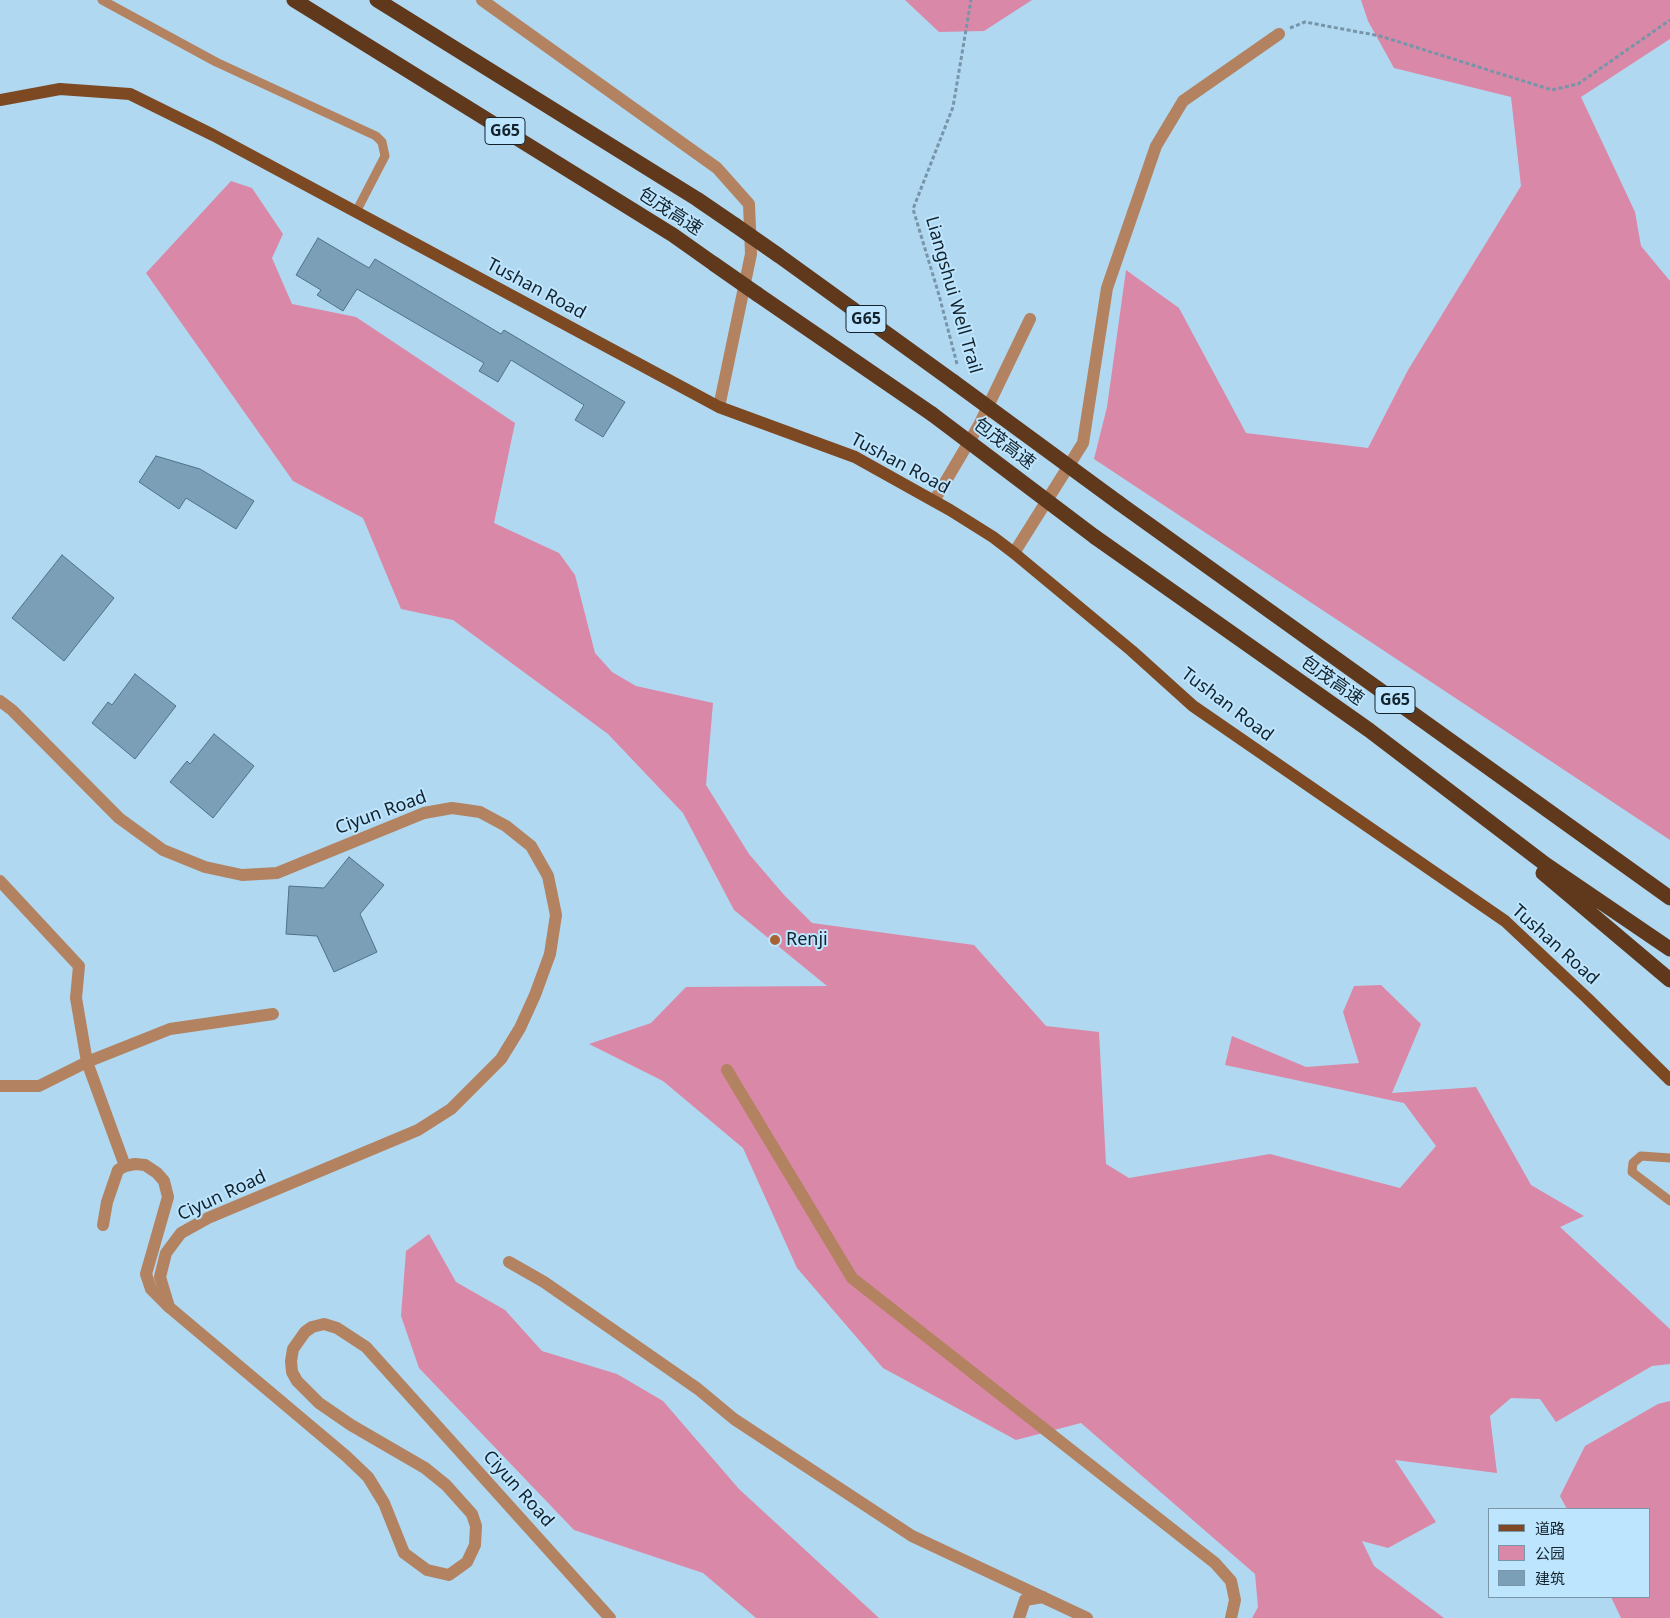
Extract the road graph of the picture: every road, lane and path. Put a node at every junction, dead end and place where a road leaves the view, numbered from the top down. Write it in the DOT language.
graph roads {
  1 [pos="102,0"];
  2 [pos="294,0"];
  3 [pos="377,0"];
  4 [pos="482,0"];
  5 [pos="971,0"];
  6 [pos="1670,20"];
  7 [pos="1279,34"];
  8 [pos="0,100"];
  9 [pos="356,212"];
  10 [pos="1030,319"];
  11 [pos="957,377"];
  12 [pos="719,408"];
  13 [pos="934,501"];
  14 [pos="1014,553"];
  15 [pos="0,701"];
  16 [pos="1500,774"];
  17 [pos="1430,776"];
  18 [pos="0,881"];
  19 [pos="1670,889"];
  20 [pos="1670,898"];
  21 [pos="1670,949"];
  22 [pos="1670,980"];
  23 [pos="273,1014"];
  24 [pos="87,1062"];
  25 [pos="727,1070"];
  26 [pos="1670,1080"];
  27 [pos="0,1086"];
  28 [pos="1670,1158"];
  29 [pos="124,1166"];
  30 [pos="1670,1201"];
  31 [pos="103,1225"];
  32 [pos="510,1262"];
  33 [pos="169,1307"];
  34 [pos="1043,1597"];
  35 [pos="610,1618"];
  36 [pos="1019,1618"];
  37 [pos="1087,1618"];
  38 [pos="1231,1618"];
  1 -- 9 [label="lane"];
  2 -- 17 [label="highway, 包茂高速 / G65, bridge"];
  3 -- 11 [label="highway, 包茂高速 / G65, bridge"];
  4 -- 12 [label="street"];
  5 -- 11 [label="path, Liangshui Well Trail"];
  6 -- 7 [label="path"];
  7 -- 14 [label="street"];
  8 -- 9 [label="main road, Tushan Road"];
  9 -- 12 [label="main road, Tushan Road"];
  10 -- 13 [label="street"];
  11 -- 16 [label="highway, 包茂高速 / G65, bridge"];
  12 -- 13 [label="main road, Tushan Road"];
  13 -- 14 [label="main road, Tushan Road"];
  14 -- 26 [label="main road, Tushan Road"];
  15 -- 33 [label="street, Ciyun Road"];
  16 -- 19 [label="highway"];
  16 -- 20 [label="highway, 包茂高速 / G65"];
  17 -- 21 [label="highway, 包茂高速 / G65"];
  17 -- 22 [label="highway"];
  18 -- 24 [label="street"];
  23 -- 24 [label="street"];
  24 -- 27 [label="street"];
  24 -- 29 [label="street"];
  25 -- 38 [label="street"];
  28 -- 30 [label="lane"];
  29 -- 31 [label="street"];
  29 -- 33 [label="street"];
  32 -- 34 [label="street"];
  33 -- 35 [label="street, Ciyun Road"];
  34 -- 36 [label="street"];
  34 -- 37 [label="street"];
}
